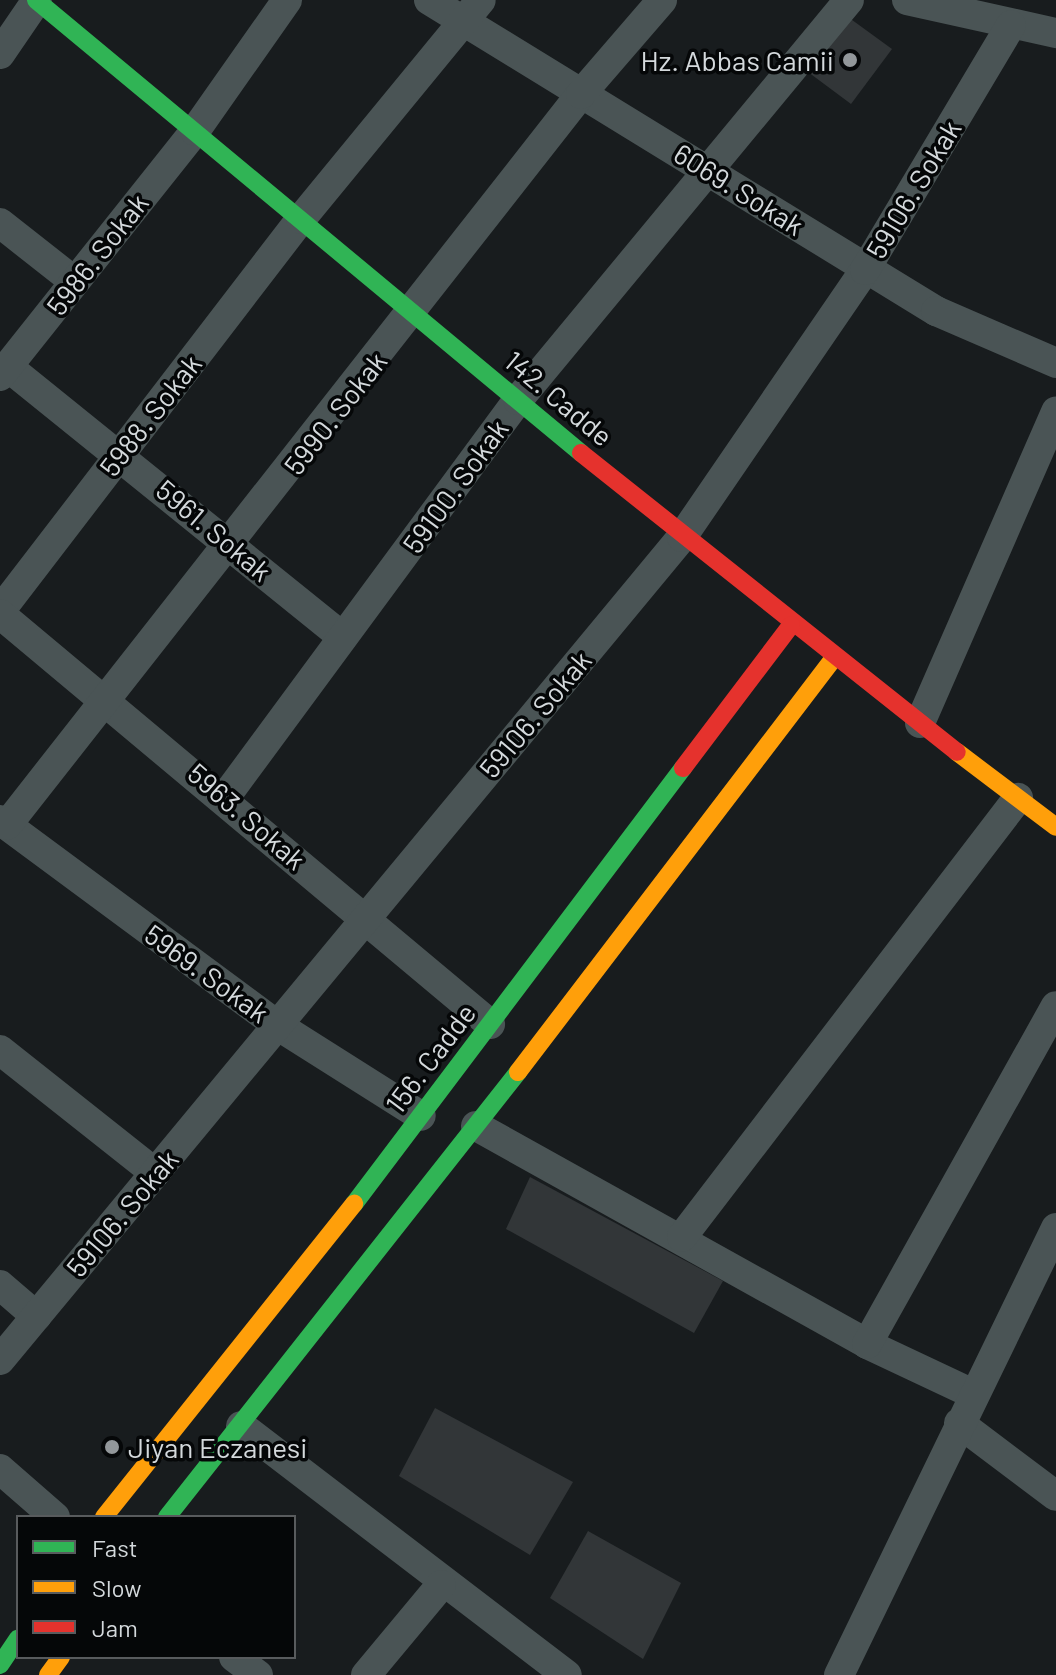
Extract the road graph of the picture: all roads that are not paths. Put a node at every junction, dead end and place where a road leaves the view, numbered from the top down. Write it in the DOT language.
graph roads {
  1 [pos="36,0"];
  2 [pos="287,0"];
  3 [pos="429,0"];
  4 [pos="662,0"];
  5 [pos="849,0"];
  6 [pos="907,0"];
  7 [pos="473,11"];
  8 [pos="1011,25"];
  9 [pos="1056,33"];
  10 [pos="0,54"];
  11 [pos="581,94"];
  12 [pos="195,131"];
  13 [pos="705,165"];
  14 [pos="301,219"];
  15 [pos="0,223"];
  16 [pos="865,270"];
  17 [pos="75,282"];
  18 [pos="413,313"];
  19 [pos="1056,363"];
  20 [pos="4,372"];
  21 [pos="518,400"];
  22 [pos="1056,411"];
  23 [pos="121,453"];
  24 [pos="682,537"];
  25 [pos="233,545"];
  26 [pos="0,613"];
  27 [pos="791,625"];
  28 [pos="343,637"];
  29 [pos="834,658"];
  30 [pos="111,701"];
  31 [pos="920,723"];
  32 [pos="226,796"];
  33 [pos="1018,798"];
  34 [pos="4,822"];
  35 [pos="1056,827"];
  36 [pos="365,919"];
  37 [pos="1056,1006"];
  38 [pos="490,1024"];
  39 [pos="277,1025"];
  40 [pos="0,1050"];
  41 [pos="421,1116"];
  42 [pos="476,1126"];
  43 [pos="155,1173"];
  44 [pos="1056,1228"];
  45 [pos="682,1237"];
  46 [pos="0,1285"];
  47 [pos="36,1316"];
  48 [pos="867,1344"];
  49 [pos="0,1360"];
  50 [pos="971,1393"];
  51 [pos="959,1423"];
  52 [pos="241,1426"];
  53 [pos="0,1469"];
  54 [pos="1056,1496"];
  55 [pos="53,1515"];
  56 [pos="106,1515"];
  57 [pos="169,1515"];
  58 [pos="441,1585"];
  59 [pos="16,1641"];
  60 [pos="237,1659"];
  61 [pos="0,1665"];
  62 [pos="258,1675"];
  63 [pos="366,1675"];
  64 [pos="567,1675"];
  65 [pos="839,1675"];
  1 -- 10 [label="street"];
  1 -- 12 [label="street, 142. Cadde"];
  2 -- 12 [label="street, 5986. Sokak"];
  3 -- 7 [label="street, 6069. Sokak"];
  4 -- 11 [label="street, 5990. Sokak"];
  5 -- 13 [label="street, 59100. Sokak"];
  6 -- 8 [label="street"];
  7 -- 11 [label="street, 6069. Sokak"];
  7 -- 14 [label="street, 5988. Sokak"];
  8 -- 9 [label="street"];
  8 -- 16 [label="street, 59106. Sokak"];
  11 -- 13 [label="street, 6069. Sokak"];
  11 -- 18 [label="street, 5990. Sokak"];
  12 -- 14 [label="street, 142. Cadde"];
  12 -- 17 [label="street, 5986. Sokak"];
  13 -- 16 [label="street, 6069. Sokak"];
  13 -- 21 [label="street, 59100. Sokak"];
  14 -- 18 [label="street, 142. Cadde"];
  14 -- 23 [label="street, 5988. Sokak"];
  15 -- 17 [label="street"];
  16 -- 19 [label="street, 6069. Sokak"];
  16 -- 24 [label="street, 59106. Sokak"];
  17 -- 20 [label="street, 5986. Sokak"];
  18 -- 21 [label="street, 142. Cadde"];
  18 -- 25 [label="street, 5990. Sokak"];
  20 -- 23 [label="street, 5961. Sokak"];
  21 -- 24 [label="street, 142. Cadde"];
  21 -- 28 [label="street, 59100. Sokak"];
  22 -- 31 [label="street"];
  23 -- 25 [label="street, 5961. Sokak"];
  23 -- 26 [label="street, 5988. Sokak"];
  24 -- 27 [label="street, 142. Cadde"];
  24 -- 36 [label="street, 59106. Sokak"];
  25 -- 28 [label="street, 5961. Sokak"];
  25 -- 30 [label="street, 5990. Sokak"];
  26 -- 30 [label="street, 5963. Sokak"];
  27 -- 29 [label="street, 142. Cadde"];
  27 -- 38 [label="street, 156. Cadde"];
  28 -- 32 [label="street, 59100. Sokak"];
  29 -- 31 [label="street, 142. Cadde"];
  29 -- 42 [label="street"];
  30 -- 32 [label="street, 5963. Sokak"];
  30 -- 34 [label="street, 5990. Sokak"];
  31 -- 33 [label="street, 142. Cadde"];
  32 -- 36 [label="street, 5963. Sokak"];
  33 -- 35 [label="street, 142. Cadde"];
  33 -- 45 [label="street"];
  34 -- 39 [label="street, 5969. Sokak"];
  36 -- 38 [label="street, 5963. Sokak"];
  36 -- 39 [label="street, 59106. Sokak"];
  37 -- 48 [label="street"];
  38 -- 41 [label="street, 156. Cadde"];
  39 -- 41 [label="street, 5969. Sokak"];
  39 -- 43 [label="street, 59106. Sokak"];
  40 -- 43 [label="street"];
  41 -- 56 [label="street, 156. Cadde"];
  42 -- 45 [label="street"];
  42 -- 52 [label="street"];
  43 -- 47 [label="street, 59106. Sokak"];
  44 -- 50 [label="street"];
  45 -- 48 [label="street"];
  46 -- 47 [label="street"];
  47 -- 49 [label="street, 59106. Sokak"];
  48 -- 50 [label="street"];
  50 -- 51 [label="street"];
  51 -- 54 [label="street"];
  51 -- 65 [label="street"];
  52 -- 57 [label="street"];
  52 -- 58 [label="street"];
  53 -- 55 [label="street"];
  58 -- 63 [label="street"];
  58 -- 64 [label="street"];
  59 -- 61 [label="street"];
  60 -- 62 [label="street"];
}
